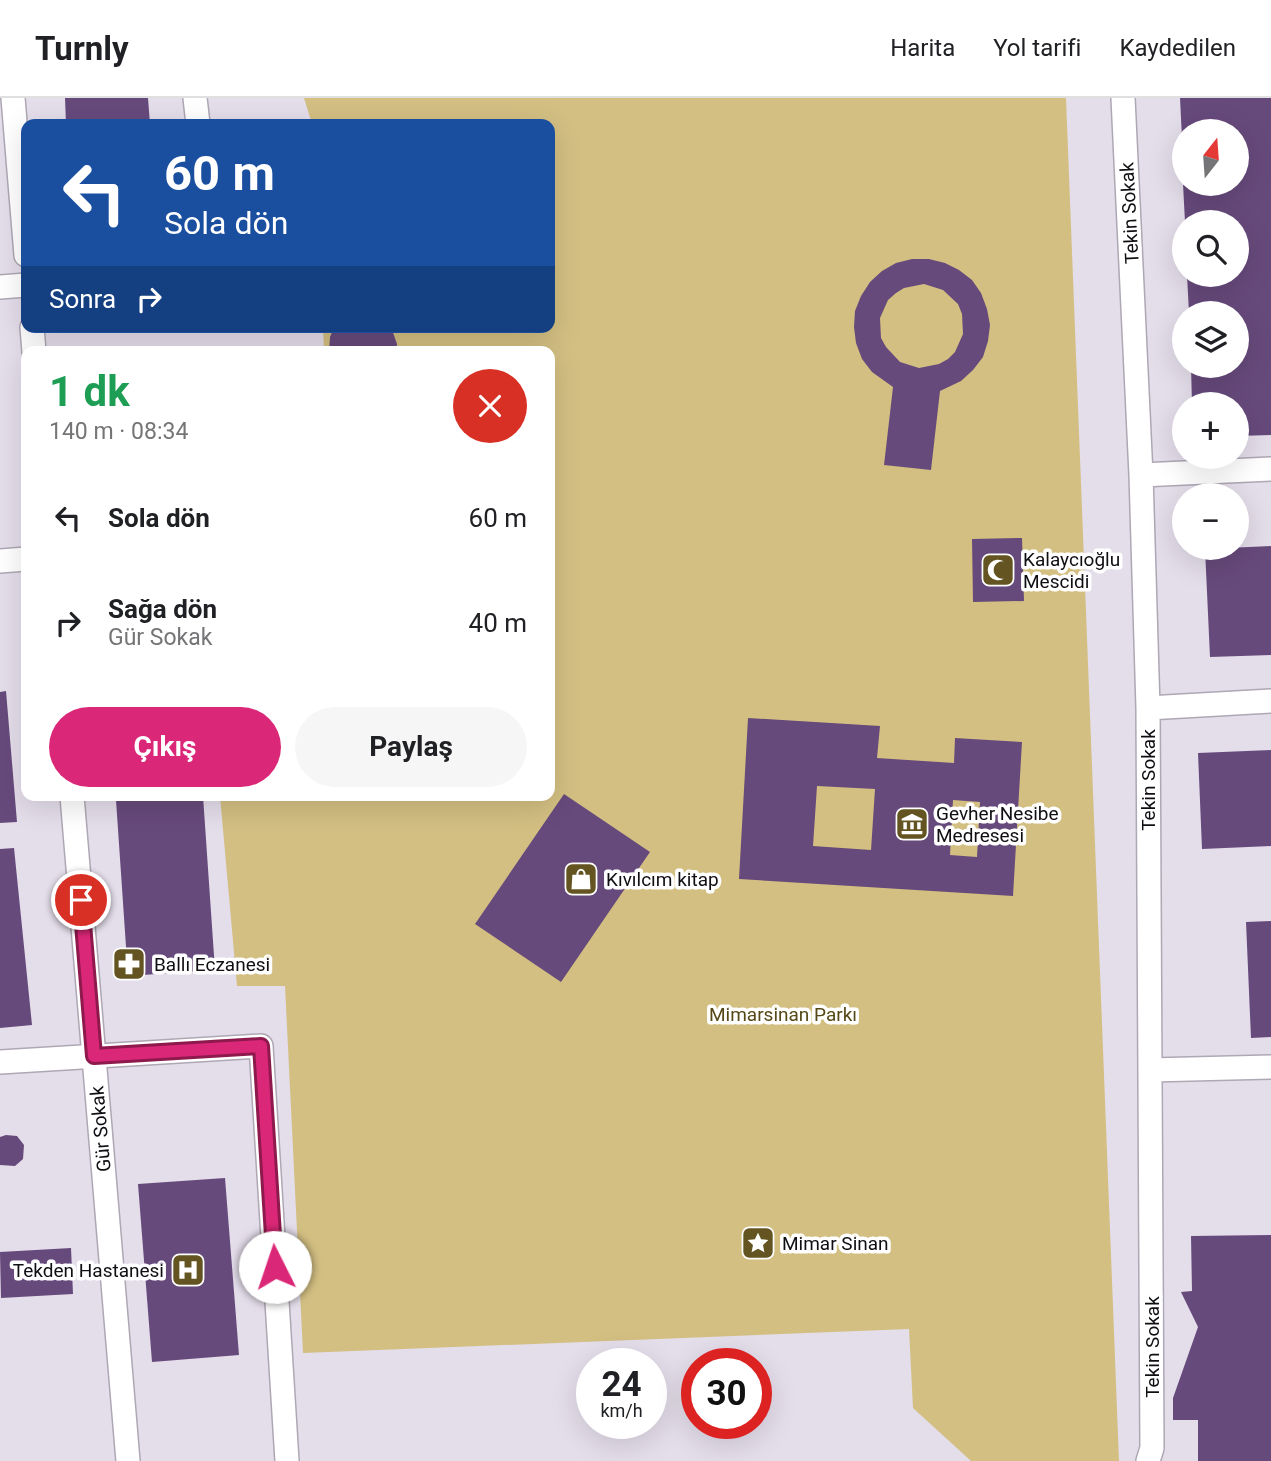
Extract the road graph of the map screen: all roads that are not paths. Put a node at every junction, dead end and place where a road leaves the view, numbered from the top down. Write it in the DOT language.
graph roads {
  1 [pos="13,98"];
  2 [pos="195,98"];
  3 [pos="1124,98"];
  4 [pos="197,119"];
  5 [pos="21,195"];
  6 [pos="21,285"];
  7 [pos="0,287"];
  8 [pos="1271,469"];
  9 [pos="1141,475"];
  10 [pos="21,559"];
  11 [pos="0,561"];
  12 [pos="1271,701"];
  13 [pos="1148,708"];
  14 [pos="72,801"];
  15 [pos="94,1056"];
  16 [pos="0,1062"];
  17 [pos="1271,1067"];
  18 [pos="1150,1070"];
  19 [pos="128,1461"];
  20 [pos="287,1461"];
  21 [pos="1147,1461"];
  1 -- 5 [label="street"];
  2 -- 4 [label="street"];
  3 -- 9 [label="street, Tekin Sokak"];
  6 -- 7 [label="street"];
  8 -- 9 [label="street"];
  9 -- 13 [label="street, Tekin Sokak"];
  10 -- 11 [label="street"];
  12 -- 13 [label="street"];
  13 -- 18 [label="street, Tekin Sokak"];
  14 -- 15 [label="street, Gür Sokak"];
  15 -- 16 [label="street"];
  15 -- 19 [label="street, Gür Sokak"];
  15 -- 20 [label="street"];
  17 -- 18 [label="street"];
  18 -- 21 [label="street, Tekin Sokak"];
}
